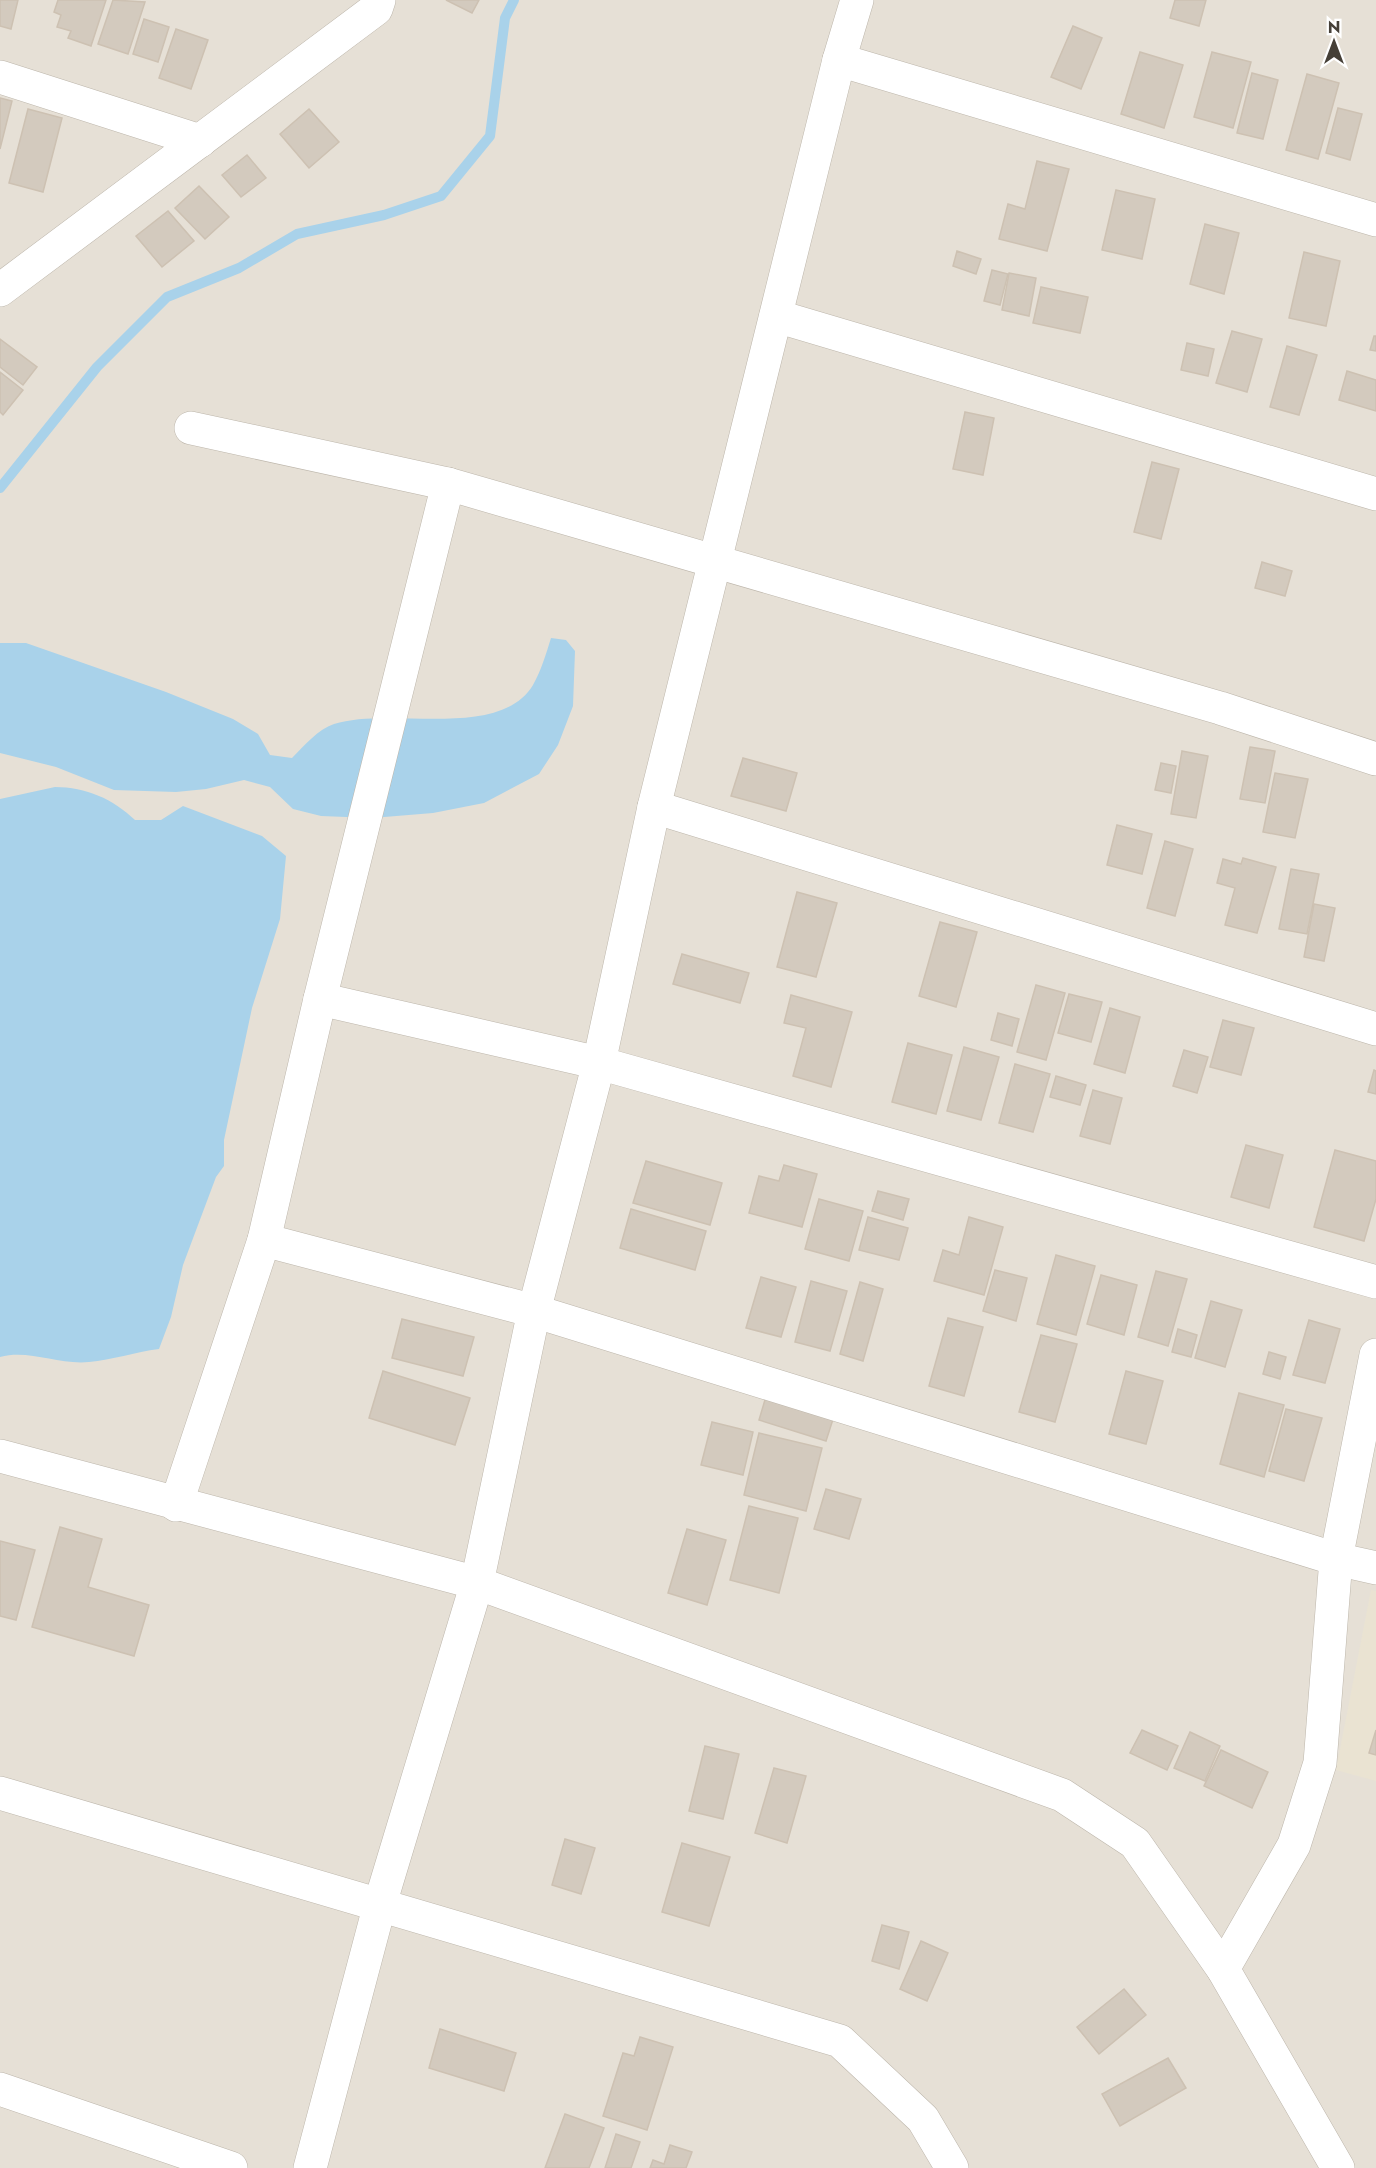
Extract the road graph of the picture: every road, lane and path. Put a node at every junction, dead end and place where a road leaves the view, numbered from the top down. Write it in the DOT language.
graph roads {
  1 [pos="379,0"];
  2 [pos="857,0"];
  3 [pos="839,60"];
  4 [pos="0,77"];
  5 [pos="200,141"];
  6 [pos="1376,220"];
  7 [pos="0,290"];
  8 [pos="776,316"];
  9 [pos="191,428"];
  10 [pos="448,484"];
  11 [pos="1376,494"];
  12 [pos="715,560"];
  13 [pos="1376,759"];
  14 [pos="654,807"];
  15 [pos="320,999"];
  16 [pos="1376,1029"];
  17 [pos="599,1063"];
  18 [pos="264,1240"];
  19 [pos="1376,1282"];
  20 [pos="534,1311"];
  21 [pos="1376,1355"];
  22 [pos="0,1456"];
  23 [pos="176,1505"];
  24 [pos="1336,1559"];
  25 [pos="1376,1568"];
  26 [pos="477,1583"];
  27 [pos="0,1793"];
  28 [pos="380,1904"];
  29 [pos="1223,1969"];
  30 [pos="0,2089"];
  31 [pos="231,2168"];
  32 [pos="310,2168"];
  33 [pos="952,2168"];
  34 [pos="1338,2168"];
  1 -- 5 [label="street"];
  2 -- 3 [label="street"];
  3 -- 6 [label="street"];
  3 -- 8 [label="street"];
  4 -- 5 [label="street"];
  5 -- 7 [label="street"];
  8 -- 11 [label="street"];
  8 -- 12 [label="street"];
  9 -- 10 [label="street"];
  10 -- 12 [label="street"];
  10 -- 15 [label="street"];
  12 -- 13 [label="street"];
  12 -- 14 [label="street"];
  14 -- 16 [label="street"];
  14 -- 17 [label="street"];
  15 -- 17 [label="street"];
  15 -- 18 [label="street"];
  17 -- 19 [label="street"];
  17 -- 20 [label="street"];
  18 -- 20 [label="street"];
  18 -- 23 [label="street"];
  20 -- 24 [label="street"];
  20 -- 26 [label="street"];
  21 -- 24 [label="street"];
  22 -- 23 [label="street"];
  23 -- 26 [label="street"];
  24 -- 25 [label="street"];
  24 -- 29 [label="street"];
  26 -- 28 [label="street"];
  26 -- 29 [label="street"];
  27 -- 28 [label="street"];
  28 -- 32 [label="street"];
  28 -- 33 [label="street"];
  29 -- 34 [label="street"];
  30 -- 31 [label="street"];
}
